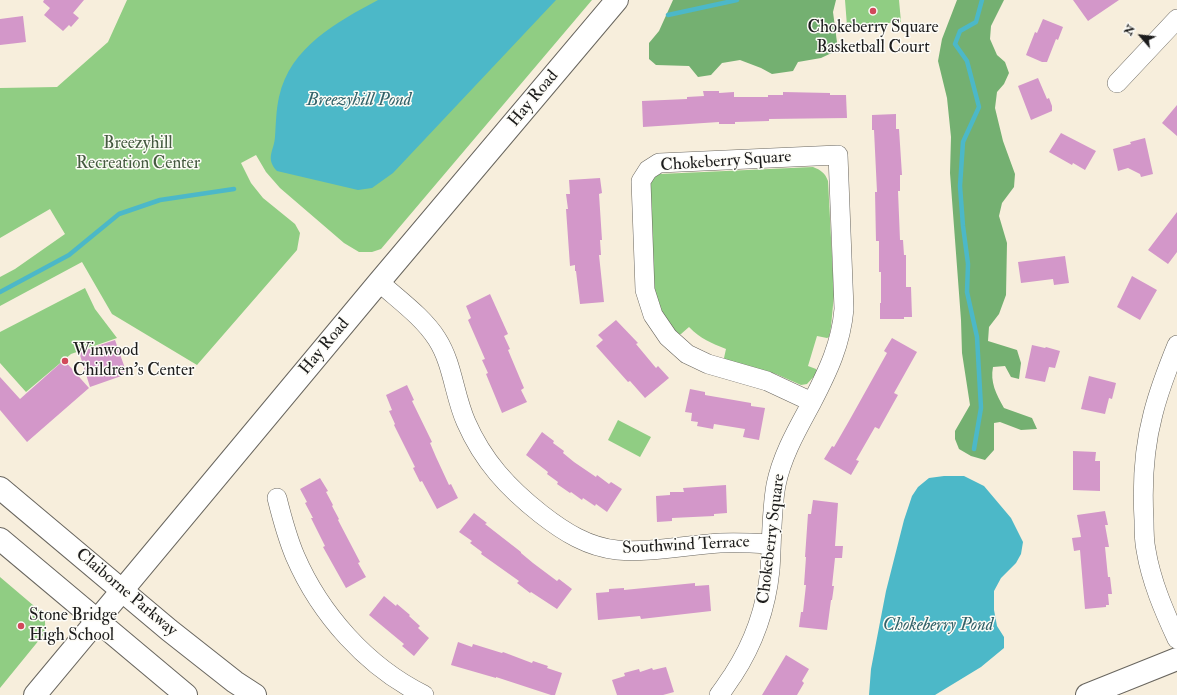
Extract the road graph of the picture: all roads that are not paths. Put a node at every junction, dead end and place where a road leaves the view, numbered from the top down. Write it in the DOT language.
graph roads {
  1 [pos="617,0"];
  2 [pos="1177,18"];
  3 [pos="1117,83"];
  4 [pos="379,282"];
  5 [pos="1177,345"];
  6 [pos="1172,370"];
  7 [pos="812,402"];
  8 [pos="0,488"];
  9 [pos="277,498"];
  10 [pos="0,539"];
  11 [pos="771,544"];
  12 [pos="122,590"];
  13 [pos="98,620"];
  14 [pos="1177,639"];
  15 [pos="1177,659"];
  16 [pos="35,695"];
  17 [pos="186,695"];
  18 [pos="254,695"];
  19 [pos="424,695"];
  20 [pos="719,695"];
  21 [pos="1087,695"];
  1 -- 4 [label="street, Hay Road"];
  2 -- 3 [label="street"];
  4 -- 11 [label="street, Southwind Terrace"];
  4 -- 12 [label="street, Hay Road"];
  5 -- 6 [label="street"];
  6 -- 14 [label="street"];
  7 -- 7 [label="street, Chokeberry Square"];
  7 -- 11 [label="street, Chokeberry Square"];
  8 -- 12 [label="street, Claiborne Parkway"];
  9 -- 19 [label="street"];
  10 -- 13 [label="street"];
  11 -- 20 [label="street, Chokeberry Square"];
  12 -- 13 [label="street, Hay Road"];
  12 -- 18 [label="street, Claiborne Parkway"];
  13 -- 16 [label="street, Hay Road"];
  13 -- 17 [label="street"];
  15 -- 21 [label="street"];
}
